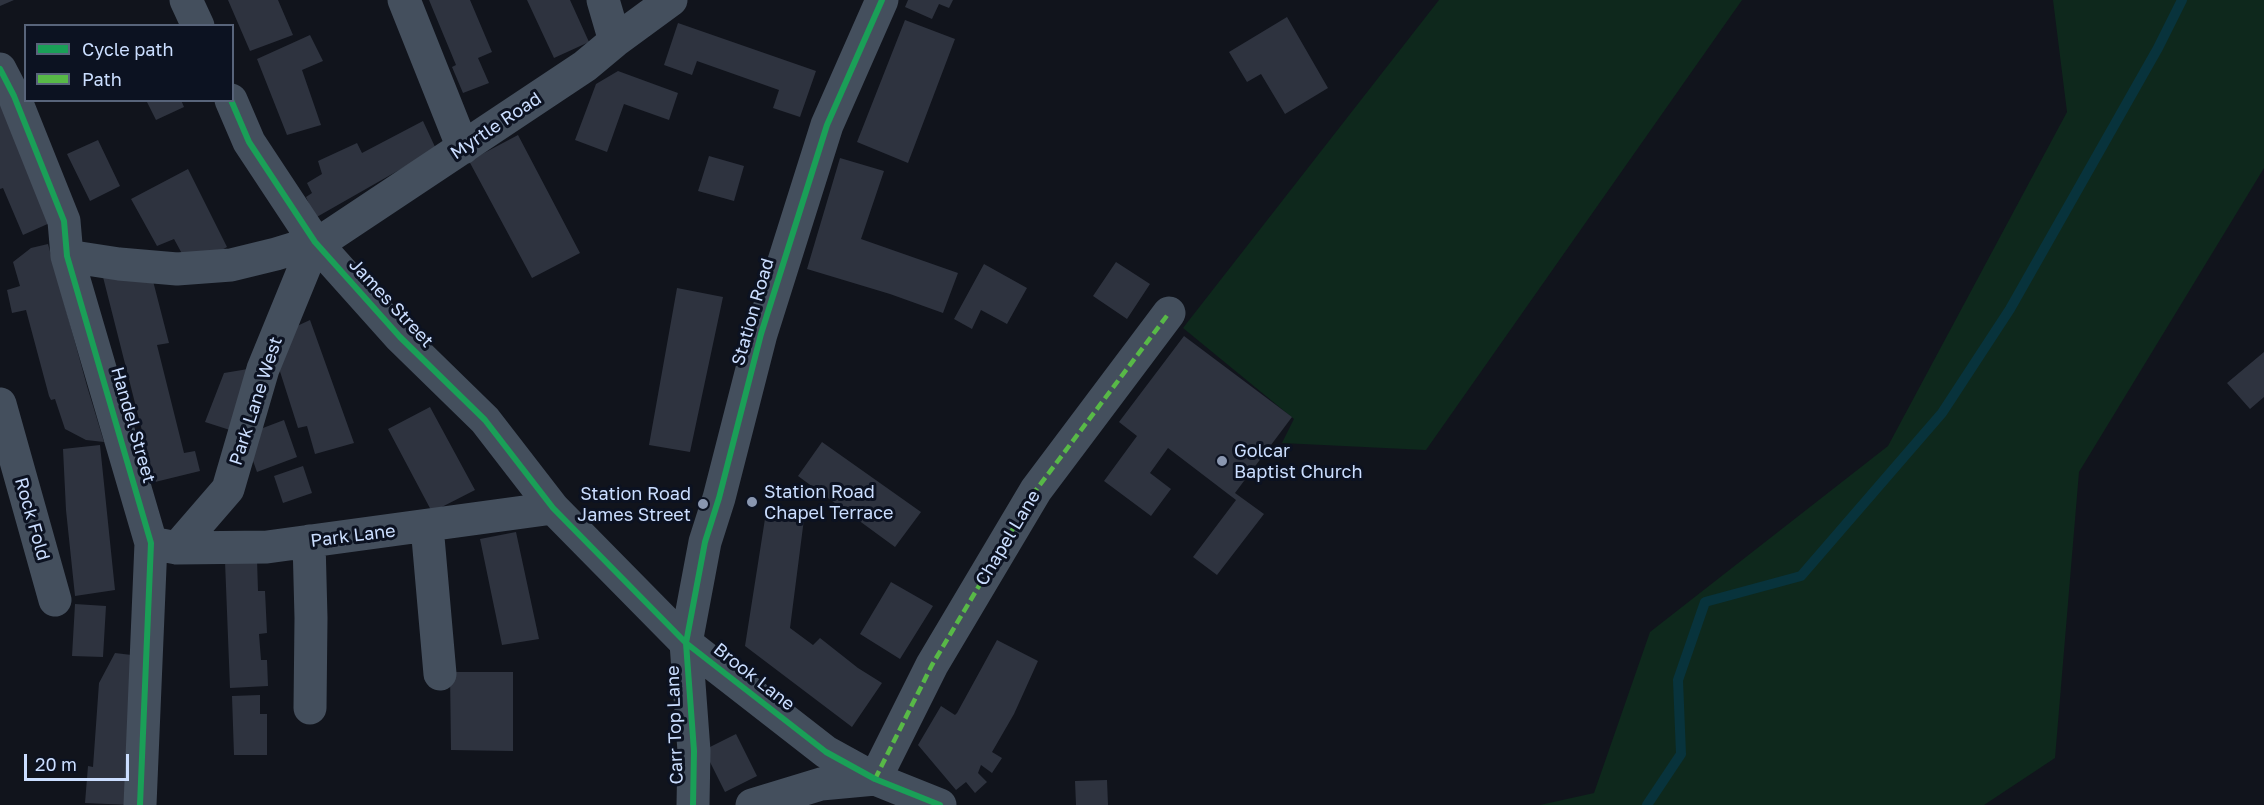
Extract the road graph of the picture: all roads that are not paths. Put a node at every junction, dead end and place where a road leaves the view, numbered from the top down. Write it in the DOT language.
graph roads {
  1 [pos="186,0"];
  2 [pos="404,0"];
  3 [pos="603,0"];
  4 [pos="671,0"];
  5 [pos="882,0"];
  6 [pos="197,24"];
  7 [pos="615,41"];
  8 [pos="0,69"];
  9 [pos="232,102"];
  10 [pos="462,148"];
  11 [pos="315,242"];
  12 [pos="67,256"];
  13 [pos="1169,313"];
  14 [pos="0,404"];
  15 [pos="553,507"];
  16 [pos="427,526"];
  17 [pos="309,542"];
  18 [pos="164,545"];
  19 [pos="55,600"];
  20 [pos="686,643"];
  21 [pos="440,674"];
  22 [pos="310,708"];
  23 [pos="875,779"];
  24 [pos="140,805"];
  25 [pos="693,805"];
  26 [pos="752,805"];
  27 [pos="940,805"];
  1 -- 6 [label="street"];
  2 -- 10 [label="street"];
  3 -- 7 [label="street"];
  4 -- 7 [label="street, Myrtle Road"];
  5 -- 20 [label="street, Station Road"];
  7 -- 10 [label="street, Myrtle Road"];
  8 -- 12 [label="street, Handel Street"];
  9 -- 11 [label="street, James Street"];
  10 -- 11 [label="street, Myrtle Road"];
  11 -- 12 [label="street, Myrtle Road"];
  11 -- 15 [label="street, James Street"];
  11 -- 18 [label="street, Park Lane West"];
  12 -- 18 [label="street, Handel Street"];
  13 -- 23 [label="street, Chapel Lane"];
  14 -- 19 [label="street, Rock Fold"];
  15 -- 16 [label="street, Park Lane"];
  15 -- 20 [label="street, Brook Lane"];
  16 -- 17 [label="street, Park Lane"];
  16 -- 21 [label="street"];
  17 -- 18 [label="street, Park Lane"];
  17 -- 22 [label="street"];
  18 -- 24 [label="street, Handel Street"];
  20 -- 23 [label="street, Brook Lane"];
  20 -- 25 [label="street, Carr Top Lane"];
  23 -- 26 [label="street"];
  23 -- 27 [label="street, Brook Lane"];
}
